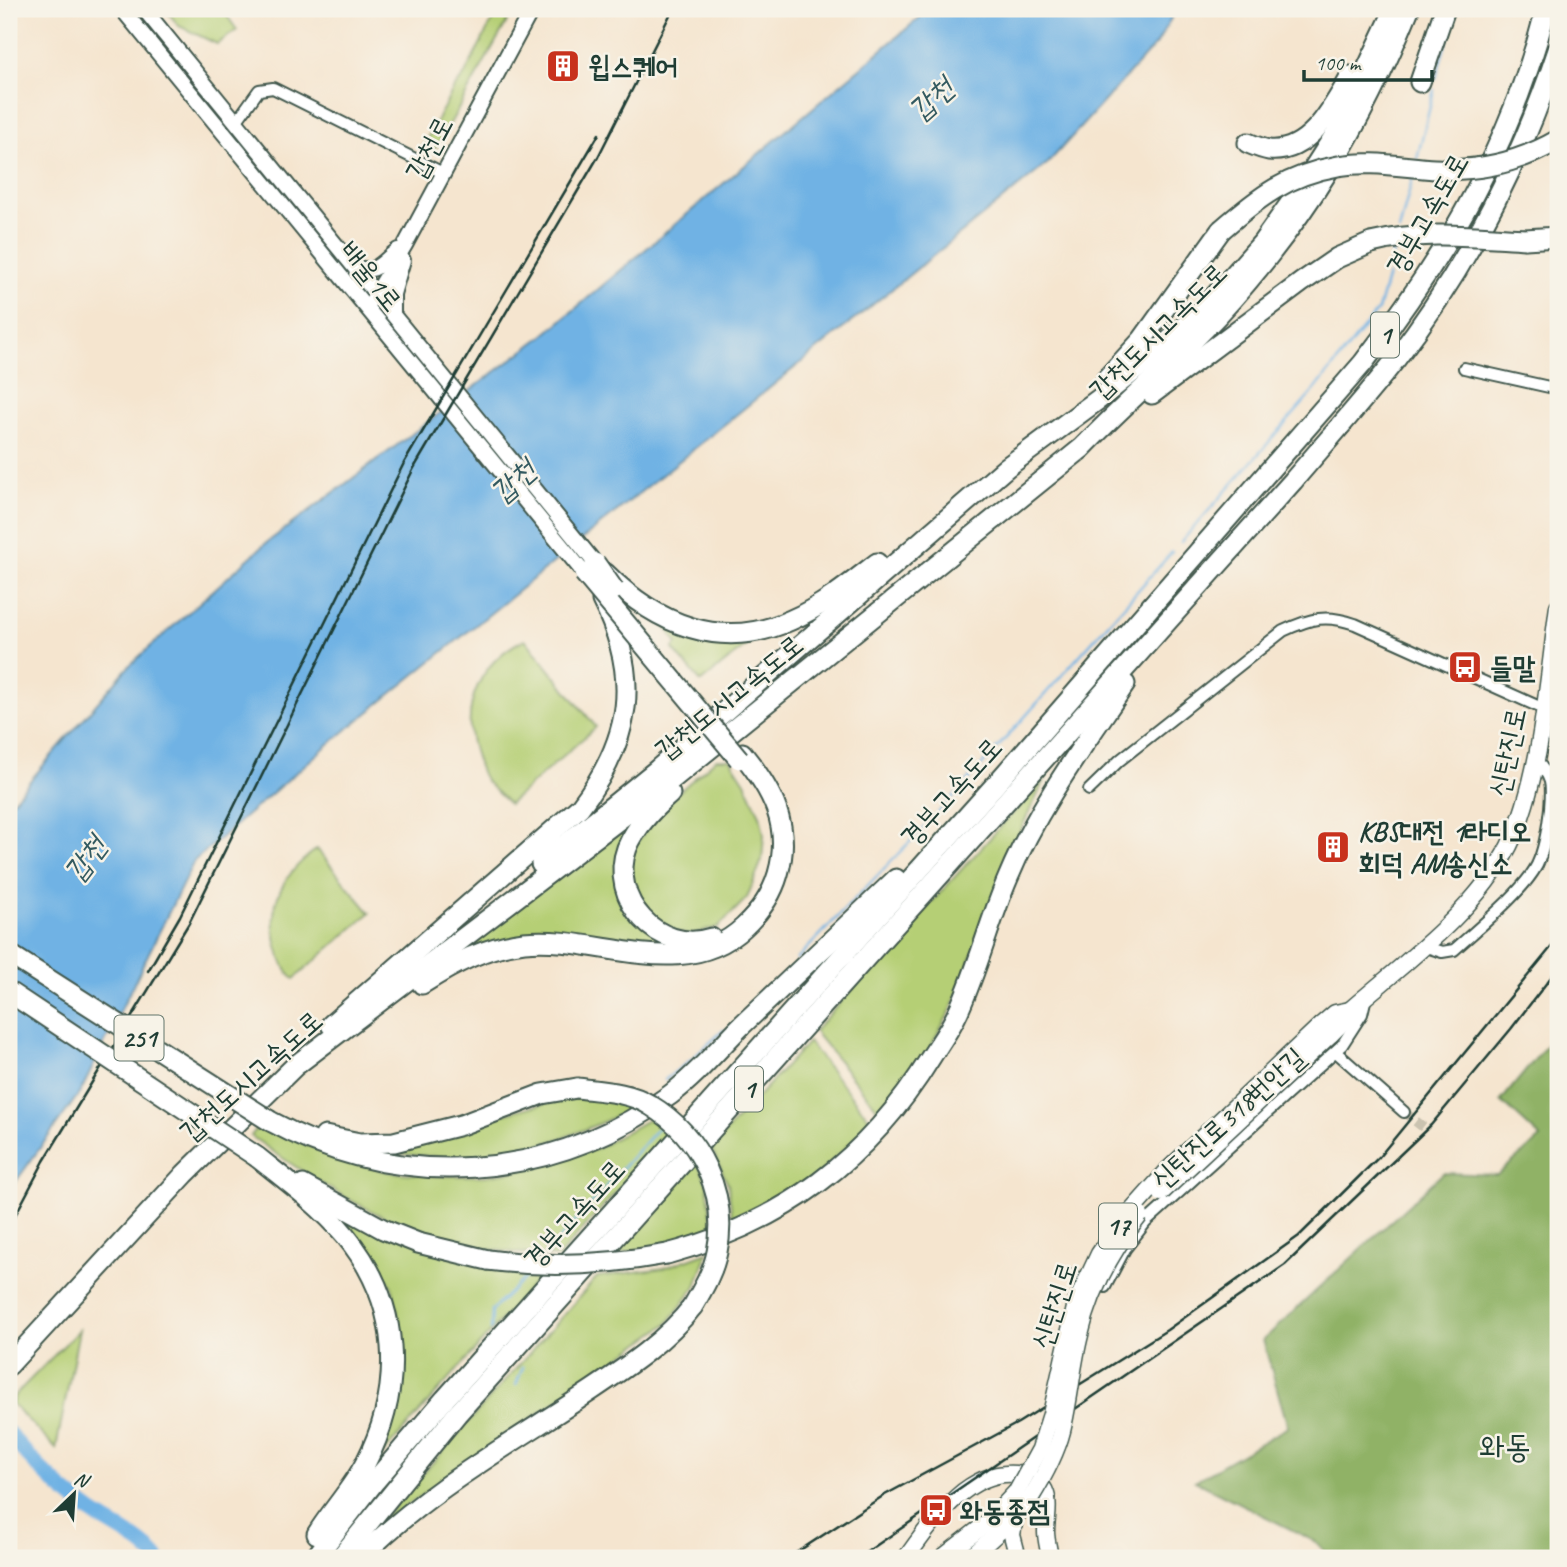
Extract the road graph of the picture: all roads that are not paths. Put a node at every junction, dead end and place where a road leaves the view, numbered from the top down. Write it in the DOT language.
graph roads {
  1 [pos="144,9"];
  2 [pos="532,9"];
  3 [pos="1382,9"];
  4 [pos="1395,9"];
  5 [pos="1409,9"];
  6 [pos="1445,9"];
  7 [pos="1546,9"];
  8 [pos="127,11"];
  9 [pos="1558,50"];
  10 [pos="1420,82"];
  11 [pos="236,122"];
  12 [pos="1558,139"];
  13 [pos="1248,144"];
  14 [pos="443,173"];
  15 [pos="1558,237"];
  16 [pos="405,245"];
  17 [pos="355,267"];
  18 [pos="377,294"];
  19 [pos="365,306"];
  20 [pos="393,314"];
  21 [pos="1464,368"];
  22 [pos="1558,389"];
  23 [pos="1045,437"];
  24 [pos="1082,447"];
  25 [pos="1007,467"];
  26 [pos="590,568"];
  27 [pos="1558,606"];
  28 [pos="1164,625"];
  29 [pos="795,678"];
  30 [pos="1551,705"];
  31 [pos="741,756"];
  32 [pos="1535,761"];
  33 [pos="997,783"];
  34 [pos="1089,790"];
  35 [pos="1423,946"];
  36 [pos="9,954"];
  37 [pos="9,992"];
  38 [pos="1366,996"];
  39 [pos="357,1020"];
  40 [pos="326,1029"];
  41 [pos="1332,1039"];
  42 [pos="1404,1112"];
  43 [pos="270,1121"];
  44 [pos="257,1157"];
  45 [pos="1068,1274"];
  46 [pos="10,1358"];
  47 [pos="1023,1495"];
  48 [pos="1015,1517"];
  49 [pos="304,1558"];
  50 [pos="315,1558"];
  51 [pos="340,1558"];
  52 [pos="360,1558"];
  53 [pos="906,1558"];
  54 [pos="942,1558"];
  55 [pos="970,1558"];
  56 [pos="1018,1558"];
  57 [pos="1050,1558"];
  1 -- 11 [label="main road, 배울1로"];
  2 -- 14 [label="main road, 갑천로"];
  3 -- 13 [label="highway"];
  4 -- 23 [label="highway, 갑천도시고속도로"];
  5 -- 24 [label="highway, 갑천도시고속도로"];
  6 -- 10 [label="highway"];
  7 -- 33 [label="highway, 경부고속도로 / 1"];
  8 -- 19 [label="main road, 배울1로"];
  9 -- 28 [label="highway, 경부고속도로 / 1"];
  11 -- 14 [label="street"];
  11 -- 17 [label="main road, 배울1로"];
  12 -- 23 [label="highway, bridge"];
  14 -- 16 [label="main road, 갑천로"];
  15 -- 24 [label="highway, bridge"];
  16 -- 17 [label="main road"];
  16 -- 18 [label="main road, 갑천로"];
  16 -- 20 [label="main road"];
  17 -- 18 [label="main road, 배울1로"];
  18 -- 19 [label="main road, 갑천로"];
  18 -- 20 [label="main road, 배울1로"];
  19 -- 26 [label="main road, 배울1로"];
  20 -- 26 [label="main road, 배울1로"];
  21 -- 22 [label="street"];
  23 -- 25 [label="highway, 갑천도시고속도로"];
  24 -- 29 [label="highway, 갑천도시고속도로"];
  25 -- 26 [label="highway, bridge"];
  25 -- 40 [label="highway, 갑천도시고속도로"];
  26 -- 31 [label="highway, bridge"];
  26 -- 40 [label="highway, bridge"];
  27 -- 30 [label="main road, 신탄진로 / 17"];
  28 -- 44 [label="highway, bridge"];
  28 -- 51 [label="highway, 경부고속도로 / 1"];
  29 -- 31 [label="highway"];
  29 -- 39 [label="highway, 갑천도시고속도로"];
  30 -- 32 [label="main road, 신탄진로 / 17"];
  30 -- 34 [label="street"];
  31 -- 39 [label="highway"];
  32 -- 35 [label="main road, 신탄진로 / 17"];
  32 -- 35 [label="street"];
  33 -- 43 [label="highway"];
  33 -- 50 [label="highway, 경부고속도로 / 1"];
  35 -- 38 [label="main road, 신탄진로 / 17"];
  36 -- 43 [label="highway, 251, bridge"];
  37 -- 44 [label="highway, 251, bridge"];
  38 -- 41 [label="street, 신탄진로318번안길"];
  38 -- 41 [label="main road, 신탄진로 / 17"];
  39 -- 46 [label="highway, 갑천도시고속도로"];
  40 -- 46 [label="highway, 갑천도시고속도로"];
  41 -- 42 [label="street"];
  41 -- 45 [label="street, 신탄진로318번안길"];
  41 -- 47 [label="main road, 신탄진로 / 17, bridge"];
  43 -- 52 [label="highway, bridge"];
  44 -- 49 [label="highway"];
  47 -- 48 [label="main road, 신탄진로 / 17"];
  47 -- 54 [label="main road, 신탄진로 / 17"];
  48 -- 55 [label="main road, 신탄진로 / 17"];
  48 -- 56 [label="main road"];
  53 -- 57 [label="main road"];
}
